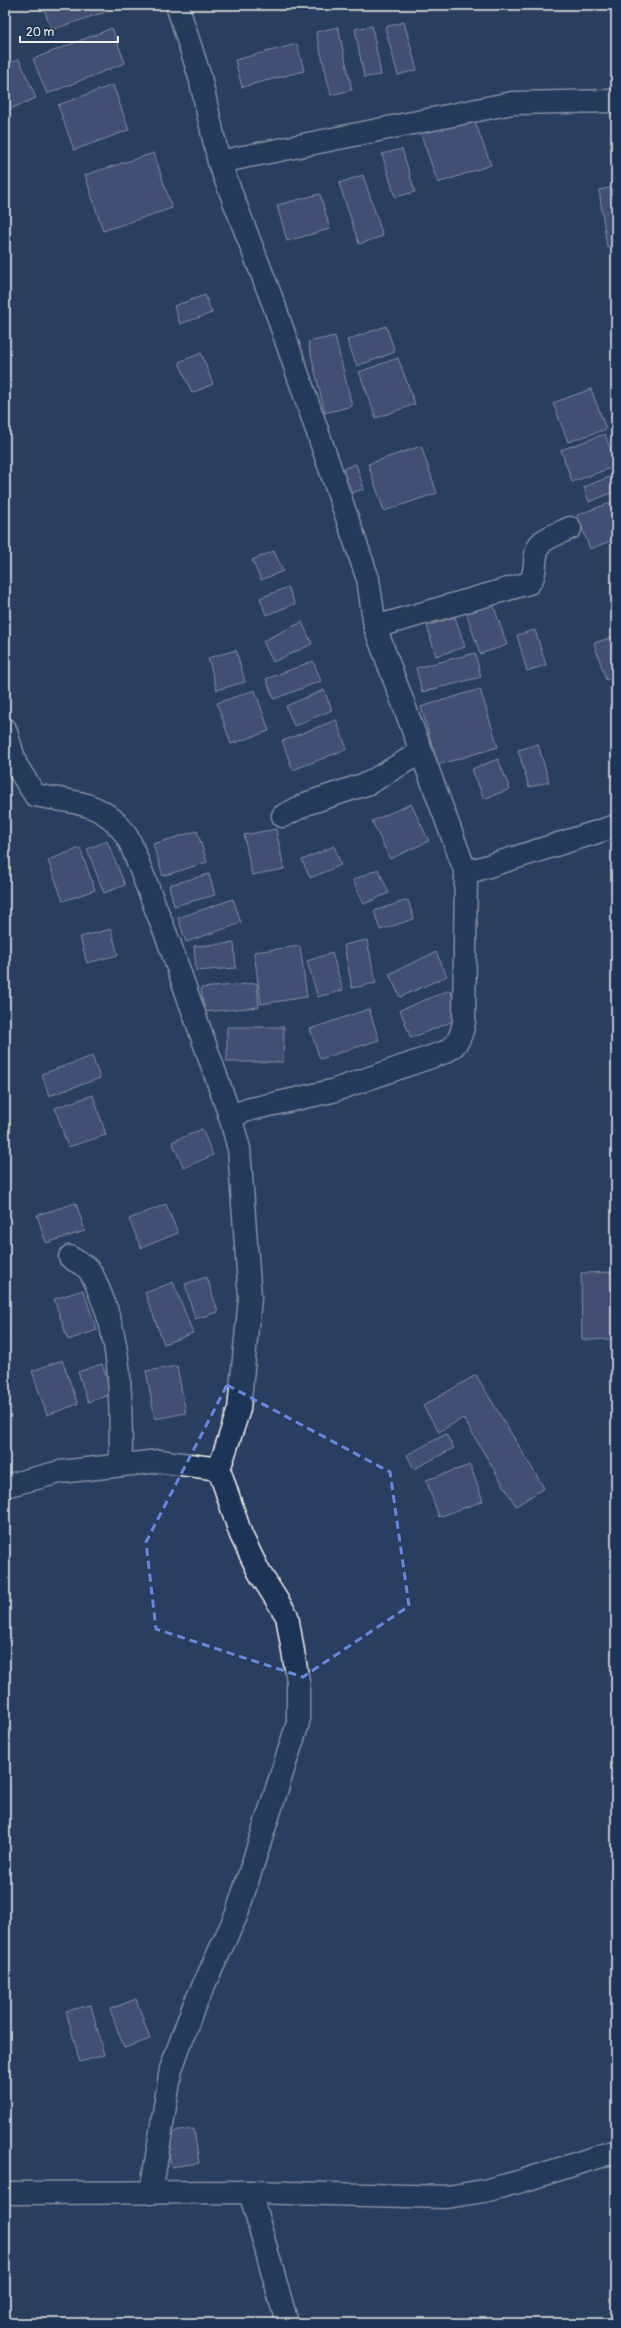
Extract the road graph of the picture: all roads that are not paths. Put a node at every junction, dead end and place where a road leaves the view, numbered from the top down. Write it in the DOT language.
graph roads {
  1 [pos="177,5"];
  2 [pos="616,101"];
  3 [pos="219,162"];
  4 [pos="570,528"];
  5 [pos="375,627"];
  6 [pos="5,729"];
  7 [pos="421,752"];
  8 [pos="283,816"];
  9 [pos="616,826"];
  10 [pos="466,873"];
  11 [pos="230,1116"];
  12 [pos="70,1257"];
  13 [pos="121,1465"];
  14 [pos="219,1469"];
  15 [pos="5,1486"];
  16 [pos="616,2151"];
  17 [pos="250,2192"];
  18 [pos="5,2193"];
  19 [pos="151,2193"];
  20 [pos="286,2323"];
  1 -- 3 [label="street"];
  2 -- 3 [label="street"];
  3 -- 5 [label="street"];
  4 -- 5 [label="street"];
  5 -- 7 [label="street"];
  6 -- 11 [label="street"];
  7 -- 8 [label="street"];
  7 -- 10 [label="street"];
  9 -- 10 [label="street"];
  10 -- 11 [label="street"];
  11 -- 14 [label="street"];
  12 -- 13 [label="street"];
  13 -- 14 [label="street"];
  13 -- 15 [label="street"];
  14 -- 19 [label="street"];
  16 -- 17 [label="street"];
  17 -- 19 [label="street"];
  17 -- 20 [label="street"];
  18 -- 19 [label="street"];
}
